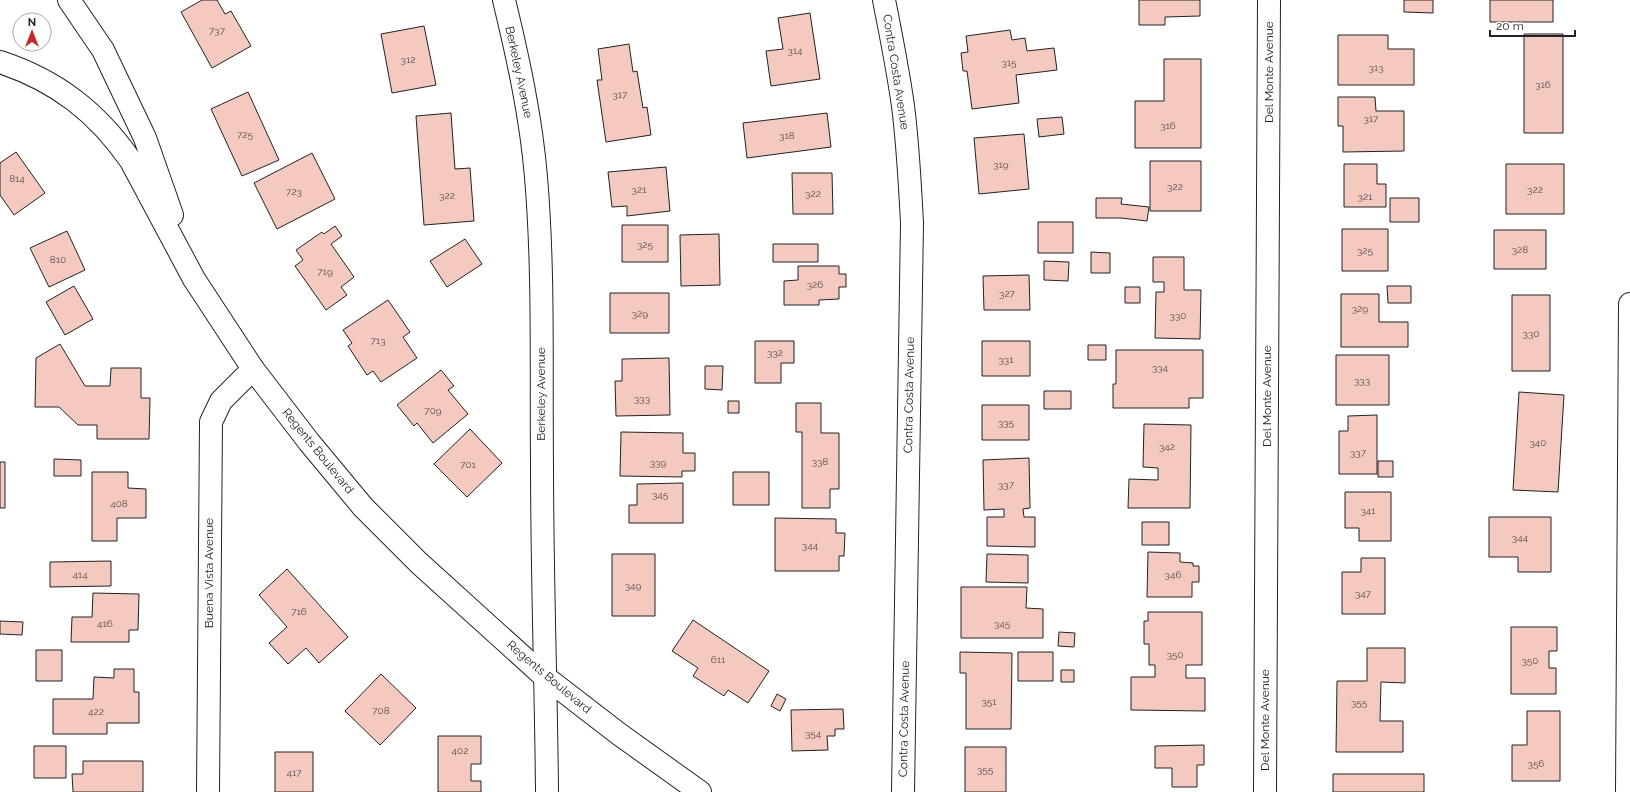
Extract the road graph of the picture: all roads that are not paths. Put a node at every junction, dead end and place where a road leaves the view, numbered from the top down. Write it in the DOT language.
graph roads {
  1 [pos="69,0"];
  2 [pos="504,0"];
  3 [pos="884,0"];
  4 [pos="1269,0"];
  5 [pos="0,62"];
  6 [pos="194,278"];
  7 [pos="1630,304"];
  8 [pos="253,369"];
  9 [pos="546,677"];
  10 [pos="208,792"];
  11 [pos="547,792"];
  12 [pos="700,792"];
  13 [pos="903,792"];
  14 [pos="1264,792"];
  15 [pos="1626,792"];
  1 -- 6 [label="street"];
  2 -- 9 [label="street, Berkeley Avenue"];
  3 -- 13 [label="street, Contra Costa Avenue"];
  4 -- 14 [label="street, Del Monte Avenue"];
  5 -- 6 [label="street, Regents Boulevard"];
  6 -- 8 [label="street, Regents Boulevard"];
  7 -- 15 [label="street"];
  8 -- 9 [label="street, Regents Boulevard"];
  8 -- 10 [label="street, Buena Vista Avenue"];
  9 -- 11 [label="street, Berkeley Avenue"];
  9 -- 12 [label="street, Regents Boulevard"];
}
